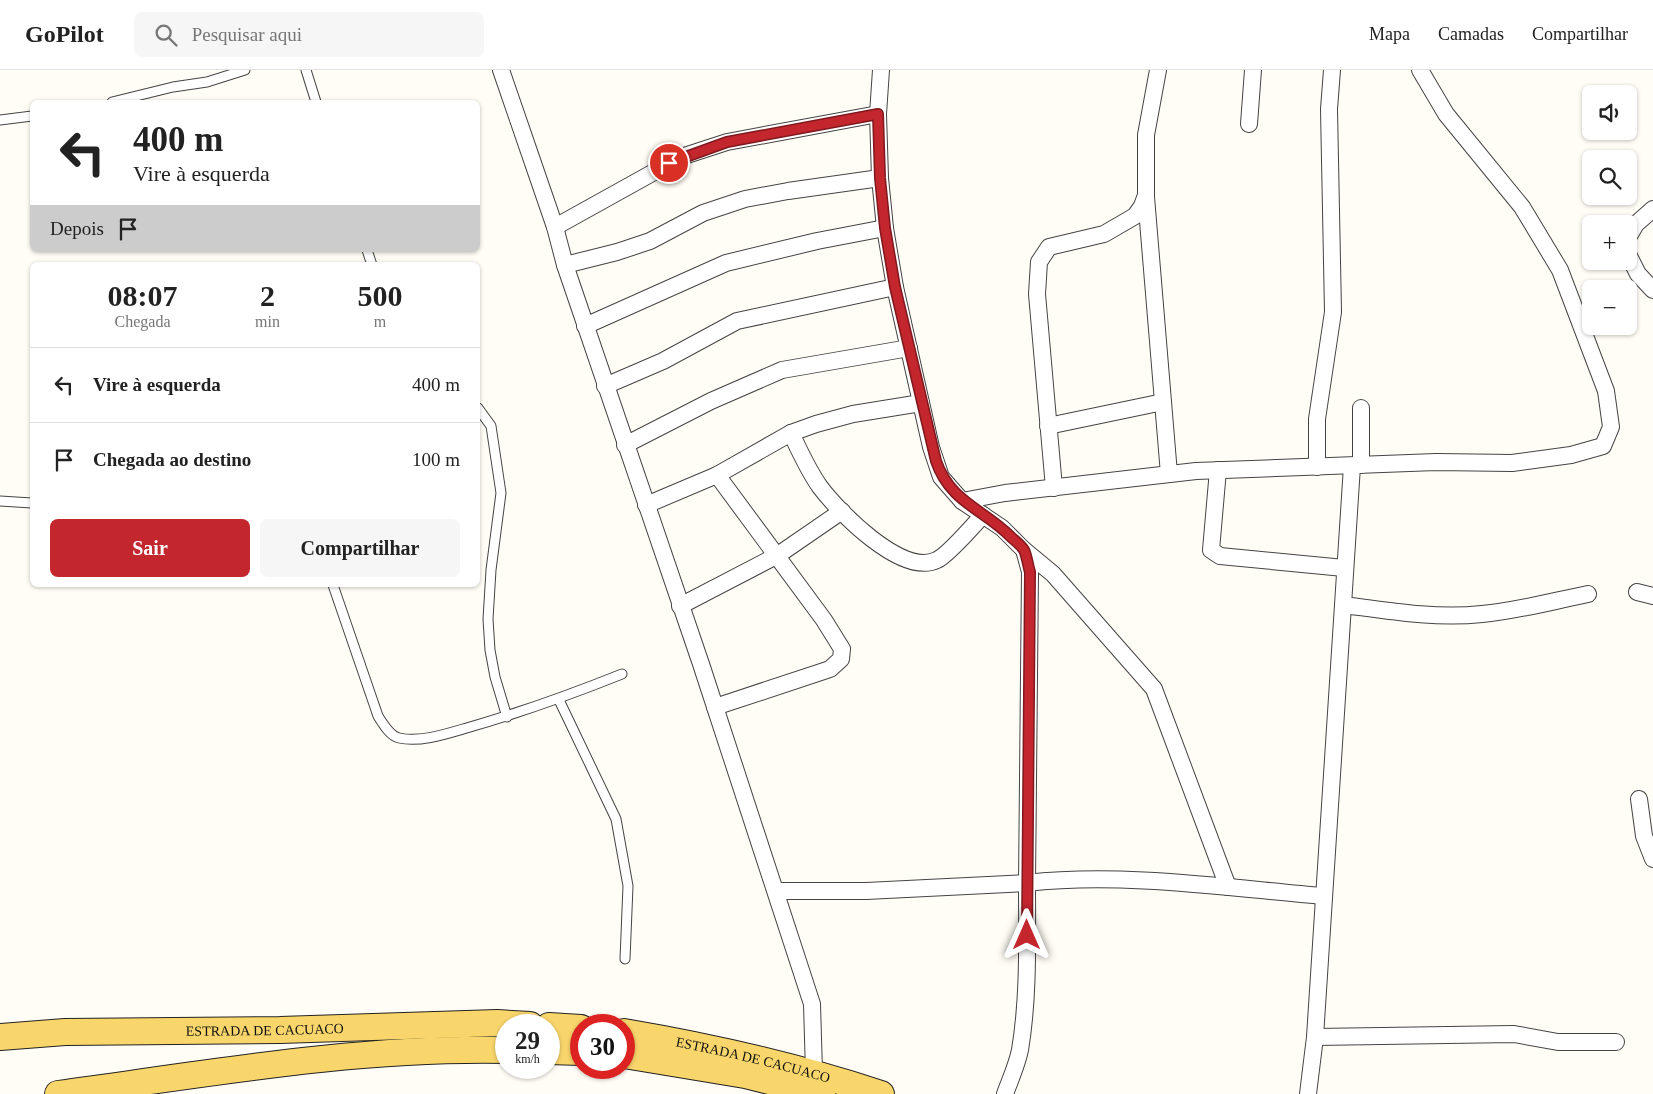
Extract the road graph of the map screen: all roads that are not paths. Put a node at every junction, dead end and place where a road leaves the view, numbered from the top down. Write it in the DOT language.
graph roads {
  1 [pos="245,70"];
  2 [pos="306,70"];
  3 [pos="500,70"];
  4 [pos="881,70"];
  5 [pos="1158,70"];
  6 [pos="1253,70"];
  7 [pos="1332,70"];
  8 [pos="1420,70"];
  9 [pos="120,100"];
  10 [pos="315,100"];
  11 [pos="878,114"];
  12 [pos="30,116"];
  13 [pos="0,120"];
  14 [pos="1249,124"];
  15 [pos="880,178"];
  16 [pos="1146,195"];
  17 [pos="1653,209"];
  18 [pos="1637,223"];
  19 [pos="555,227"];
  20 [pos="885,228"];
  21 [pos="564,265"];
  22 [pos="1636,270"];
  23 [pos="895,287"];
  24 [pos="1653,290"];
  25 [pos="585,326"];
  26 [pos="909,348"];
  27 [pos="605,386"];
  28 [pos="1163,402"];
  29 [pos="921,403"];
  30 [pos="1361,408"];
  31 [pos="480,411"];
  32 [pos="1048,426"];
  33 [pos="791,433"];
  34 [pos="625,445"];
  35 [pos="1356,465"];
  36 [pos="1317,467"];
  37 [pos="1218,470"];
  38 [pos="1169,474"];
  39 [pos="717,475"];
  40 [pos="1054,488"];
  41 [pos="962,500"];
  42 [pos="0,501"];
  43 [pos="30,503"];
  44 [pos="646,505"];
  45 [pos="842,511"];
  46 [pos="983,515"];
  47 [pos="1024,550"];
  48 [pos="778,555"];
  49 [pos="1344,568"];
  50 [pos="334,587"];
  51 [pos="1637,592"];
  52 [pos="1588,594"];
  53 [pos="1653,596"];
  54 [pos="1344,605"];
  55 [pos="680,606"];
  56 [pos="622,674"];
  57 [pos="559,700"];
  58 [pos="715,707"];
  59 [pos="507,716"];
  60 [pos="1639,799"];
  61 [pos="1653,858"];
  62 [pos="1028,883"];
  63 [pos="1228,887"];
  64 [pos="776,891"];
  65 [pos="1323,896"];
  66 [pos="625,959"];
  67 [pos="495,1023"];
  68 [pos="635,1034"];
  69 [pos="0,1037"];
  70 [pos="1315,1037"];
  71 [pos="1616,1042"];
  72 [pos="495,1050"];
  73 [pos="635,1057"];
  74 [pos="818,1083"];
  75 [pos="58,1094"];
  76 [pos="881,1094"];
  77 [pos="1005,1094"];
  78 [pos="1308,1094"];
  1 -- 9 [label="lane"];
  2 -- 10 [label="lane"];
  3 -- 19 [label="street"];
  4 -- 11 [label="street"];
  5 -- 16 [label="street"];
  6 -- 14 [label="street"];
  7 -- 36 [label="street"];
  8 -- 35 [label="street"];
  11 -- 15 [label="street"];
  11 -- 19 [label="street"];
  12 -- 13 [label="lane"];
  15 -- 20 [label="street"];
  15 -- 21 [label="street"];
  16 -- 28 [label="street"];
  16 -- 32 [label="street"];
  17 -- 18 [label="street"];
  19 -- 21 [label="street"];
  20 -- 23 [label="street"];
  20 -- 25 [label="street"];
  21 -- 25 [label="street"];
  22 -- 24 [label="street"];
  23 -- 26 [label="street"];
  23 -- 27 [label="street"];
  25 -- 27 [label="street"];
  26 -- 29 [label="street"];
  26 -- 34 [label="street"];
  27 -- 34 [label="street"];
  28 -- 32 [label="street"];
  28 -- 38 [label="street"];
  29 -- 33 [label="street"];
  29 -- 41 [label="street"];
  30 -- 35 [label="street"];
  31 -- 59 [label="lane"];
  32 -- 40 [label="street"];
  33 -- 39 [label="street"];
  33 -- 45 [label="street"];
  34 -- 44 [label="street"];
  35 -- 36 [label="street"];
  35 -- 49 [label="street"];
  36 -- 37 [label="street"];
  37 -- 38 [label="street"];
  37 -- 49 [label="street"];
  38 -- 40 [label="street"];
  39 -- 44 [label="street"];
  39 -- 48 [label="street"];
  40 -- 41 [label="street"];
  41 -- 46 [label="street"];
  42 -- 43 [label="lane"];
  44 -- 55 [label="street"];
  45 -- 46 [label="street"];
  45 -- 48 [label="street"];
  46 -- 47 [label="street"];
  47 -- 62 [label="street"];
  47 -- 63 [label="street"];
  48 -- 55 [label="street"];
  48 -- 58 [label="street"];
  49 -- 54 [label="street"];
  50 -- 59 [label="lane"];
  51 -- 53 [label="street"];
  52 -- 54 [label="street"];
  54 -- 65 [label="street"];
  55 -- 58 [label="street"];
  56 -- 57 [label="lane"];
  57 -- 59 [label="lane"];
  57 -- 66 [label="lane"];
  58 -- 64 [label="street"];
  60 -- 61 [label="street"];
  62 -- 63 [label="street"];
  62 -- 64 [label="street"];
  62 -- 77 [label="street"];
  63 -- 65 [label="street"];
  64 -- 74 [label="street"];
  65 -- 70 [label="street"];
  67 -- 69 [label="main road, ESTRADA DE CACUACO"];
  68 -- 74 [label="main road, ESTRADA DE CACUACO"];
  70 -- 71 [label="street"];
  70 -- 78 [label="street"];
  72 -- 75 [label="main road"];
  73 -- 74 [label="main road, ESTRADA DE CACUACO"];
  74 -- 76 [label="main road, ESTRADA DE CACUACO"];
}
